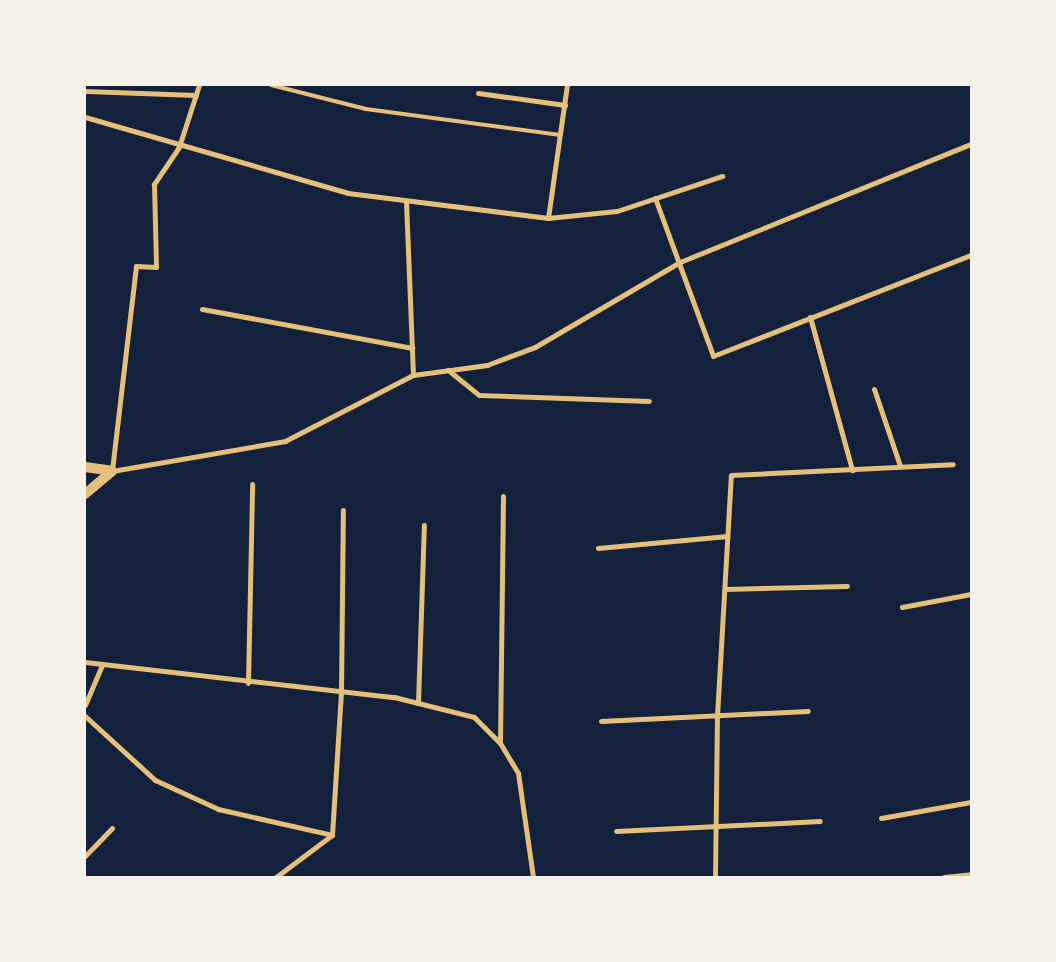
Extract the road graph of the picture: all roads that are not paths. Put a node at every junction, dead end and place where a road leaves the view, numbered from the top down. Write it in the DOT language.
graph roads {
  1 [pos="199,85"];
  2 [pos="271,85"];
  3 [pos="567,85"];
  4 [pos="85,91"];
  5 [pos="478,93"];
  6 [pos="196,95"];
  7 [pos="565,104"];
  8 [pos="85,117"];
  9 [pos="560,135"];
  10 [pos="971,144"];
  11 [pos="179,147"];
  12 [pos="722,176"];
  13 [pos="655,198"];
  14 [pos="406,201"];
  15 [pos="548,218"];
  16 [pos="971,255"];
  17 [pos="680,262"];
  18 [pos="202,309"];
  19 [pos="810,317"];
  20 [pos="412,348"];
  21 [pos="448,370"];
  22 [pos="413,375"];
  23 [pos="874,389"];
  24 [pos="649,401"];
  25 [pos="953,464"];
  26 [pos="900,466"];
  27 [pos="85,467"];
  28 [pos="852,470"];
  29 [pos="112,471"];
  30 [pos="252,484"];
  31 [pos="85,494"];
  32 [pos="503,496"];
  33 [pos="343,510"];
  34 [pos="424,524"];
  35 [pos="727,536"];
  36 [pos="598,548"];
  37 [pos="847,586"];
  38 [pos="725,589"];
  39 [pos="971,594"];
  40 [pos="902,607"];
  41 [pos="85,662"];
  42 [pos="102,665"];
  43 [pos="248,683"];
  44 [pos="341,692"];
  45 [pos="418,703"];
  46 [pos="85,705"];
  47 [pos="808,711"];
  48 [pos="85,716"];
  49 [pos="718,716"];
  50 [pos="601,720"];
  51 [pos="500,742"];
  52 [pos="971,802"];
  53 [pos="881,818"];
  54 [pos="820,821"];
  55 [pos="716,826"];
  56 [pos="112,828"];
  57 [pos="616,831"];
  58 [pos="332,835"];
  59 [pos="85,856"];
  60 [pos="971,874"];
  61 [pos="276,877"];
  62 [pos="534,877"];
  63 [pos="715,877"];
  64 [pos="944,877"];
  1 -- 6 [label="street"];
  2 -- 9 [label="lane"];
  3 -- 7 [label="street"];
  4 -- 6 [label="street"];
  5 -- 7 [label="street"];
  6 -- 11 [label="street"];
  7 -- 9 [label="street"];
  8 -- 11 [label="street"];
  9 -- 15 [label="street"];
  10 -- 17 [label="street"];
  11 -- 14 [label="street"];
  11 -- 29 [label="street"];
  12 -- 13 [label="street"];
  13 -- 15 [label="street"];
  13 -- 17 [label="street"];
  14 -- 15 [label="street"];
  14 -- 20 [label="street"];
  16 -- 19 [label="street"];
  17 -- 19 [label="street"];
  17 -- 21 [label="street"];
  18 -- 20 [label="street"];
  19 -- 28 [label="street"];
  20 -- 22 [label="street"];
  21 -- 22 [label="street"];
  21 -- 24 [label="street"];
  22 -- 29 [label="street"];
  23 -- 26 [label="street"];
  25 -- 26 [label="street"];
  26 -- 28 [label="street"];
  27 -- 29 [label="main road"];
  28 -- 35 [label="street"];
  29 -- 31 [label="main road"];
  30 -- 43 [label="street"];
  32 -- 51 [label="street"];
  33 -- 44 [label="street"];
  34 -- 45 [label="street"];
  35 -- 36 [label="street"];
  35 -- 38 [label="street"];
  37 -- 38 [label="street"];
  38 -- 49 [label="street"];
  39 -- 40 [label="street"];
  41 -- 42 [label="street"];
  42 -- 43 [label="street"];
  42 -- 46 [label="street"];
  43 -- 44 [label="street"];
  44 -- 45 [label="street"];
  44 -- 58 [label="street"];
  45 -- 51 [label="street"];
  47 -- 49 [label="street"];
  48 -- 58 [label="street"];
  49 -- 50 [label="street"];
  49 -- 55 [label="street"];
  51 -- 62 [label="street"];
  52 -- 53 [label="street"];
  54 -- 55 [label="street"];
  55 -- 57 [label="street"];
  55 -- 63 [label="street"];
  56 -- 59 [label="street"];
  58 -- 61 [label="street"];
  60 -- 64 [label="street"];
}
